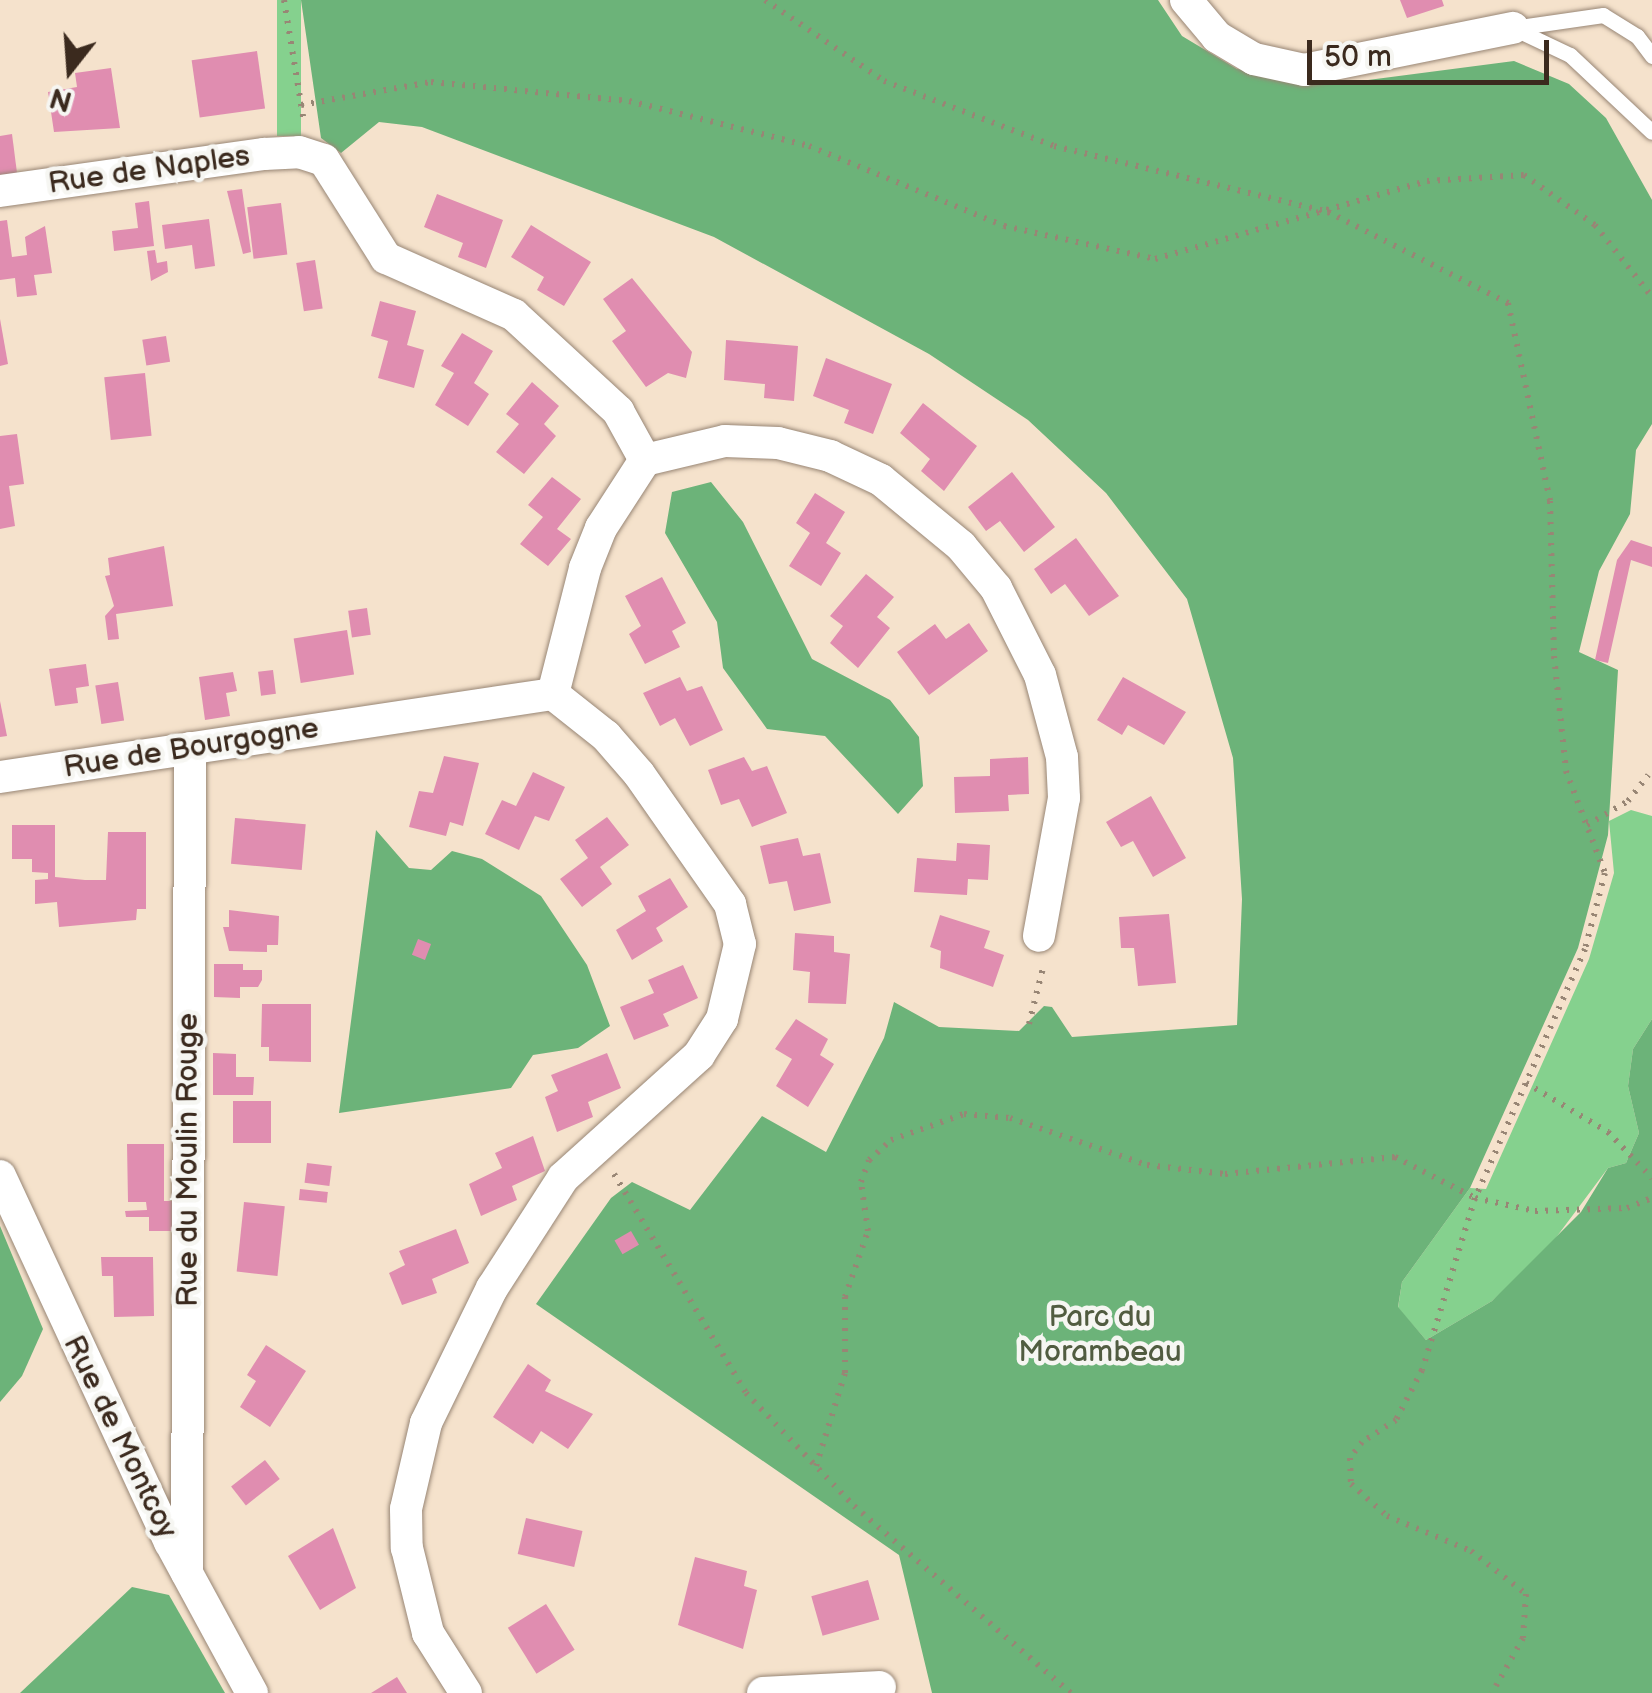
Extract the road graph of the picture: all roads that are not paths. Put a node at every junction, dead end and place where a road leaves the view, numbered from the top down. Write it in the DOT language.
graph roads {
  1 [pos="1186,0"];
  2 [pos="1512,28"];
  3 [pos="1652,56"];
  4 [pos="1652,132"];
  5 [pos="0,191"];
  6 [pos="645,460"];
  7 [pos="553,694"];
  8 [pos="190,748"];
  9 [pos="0,776"];
  10 [pos="1039,936"];
  11 [pos="0,1176"];
  12 [pos="187,1573"];
  13 [pos="880,1687"];
  14 [pos="252,1693"];
  15 [pos="466,1693"];
  16 [pos="763,1693"];
  1 -- 2 [label="street"];
  2 -- 3 [label="lane"];
  2 -- 4 [label="lane"];
  5 -- 6 [label="street, Rue de Naples"];
  6 -- 7 [label="street"];
  6 -- 10 [label="street"];
  7 -- 8 [label="street, Rue de Bourgogne"];
  7 -- 15 [label="street"];
  8 -- 9 [label="street, Rue de Bourgogne"];
  8 -- 12 [label="street, Rue du Moulin Rouge"];
  11 -- 12 [label="street, Rue de Montcoy"];
  12 -- 14 [label="street, Rue de Montcoy"];
  13 -- 16 [label="street"];
}
